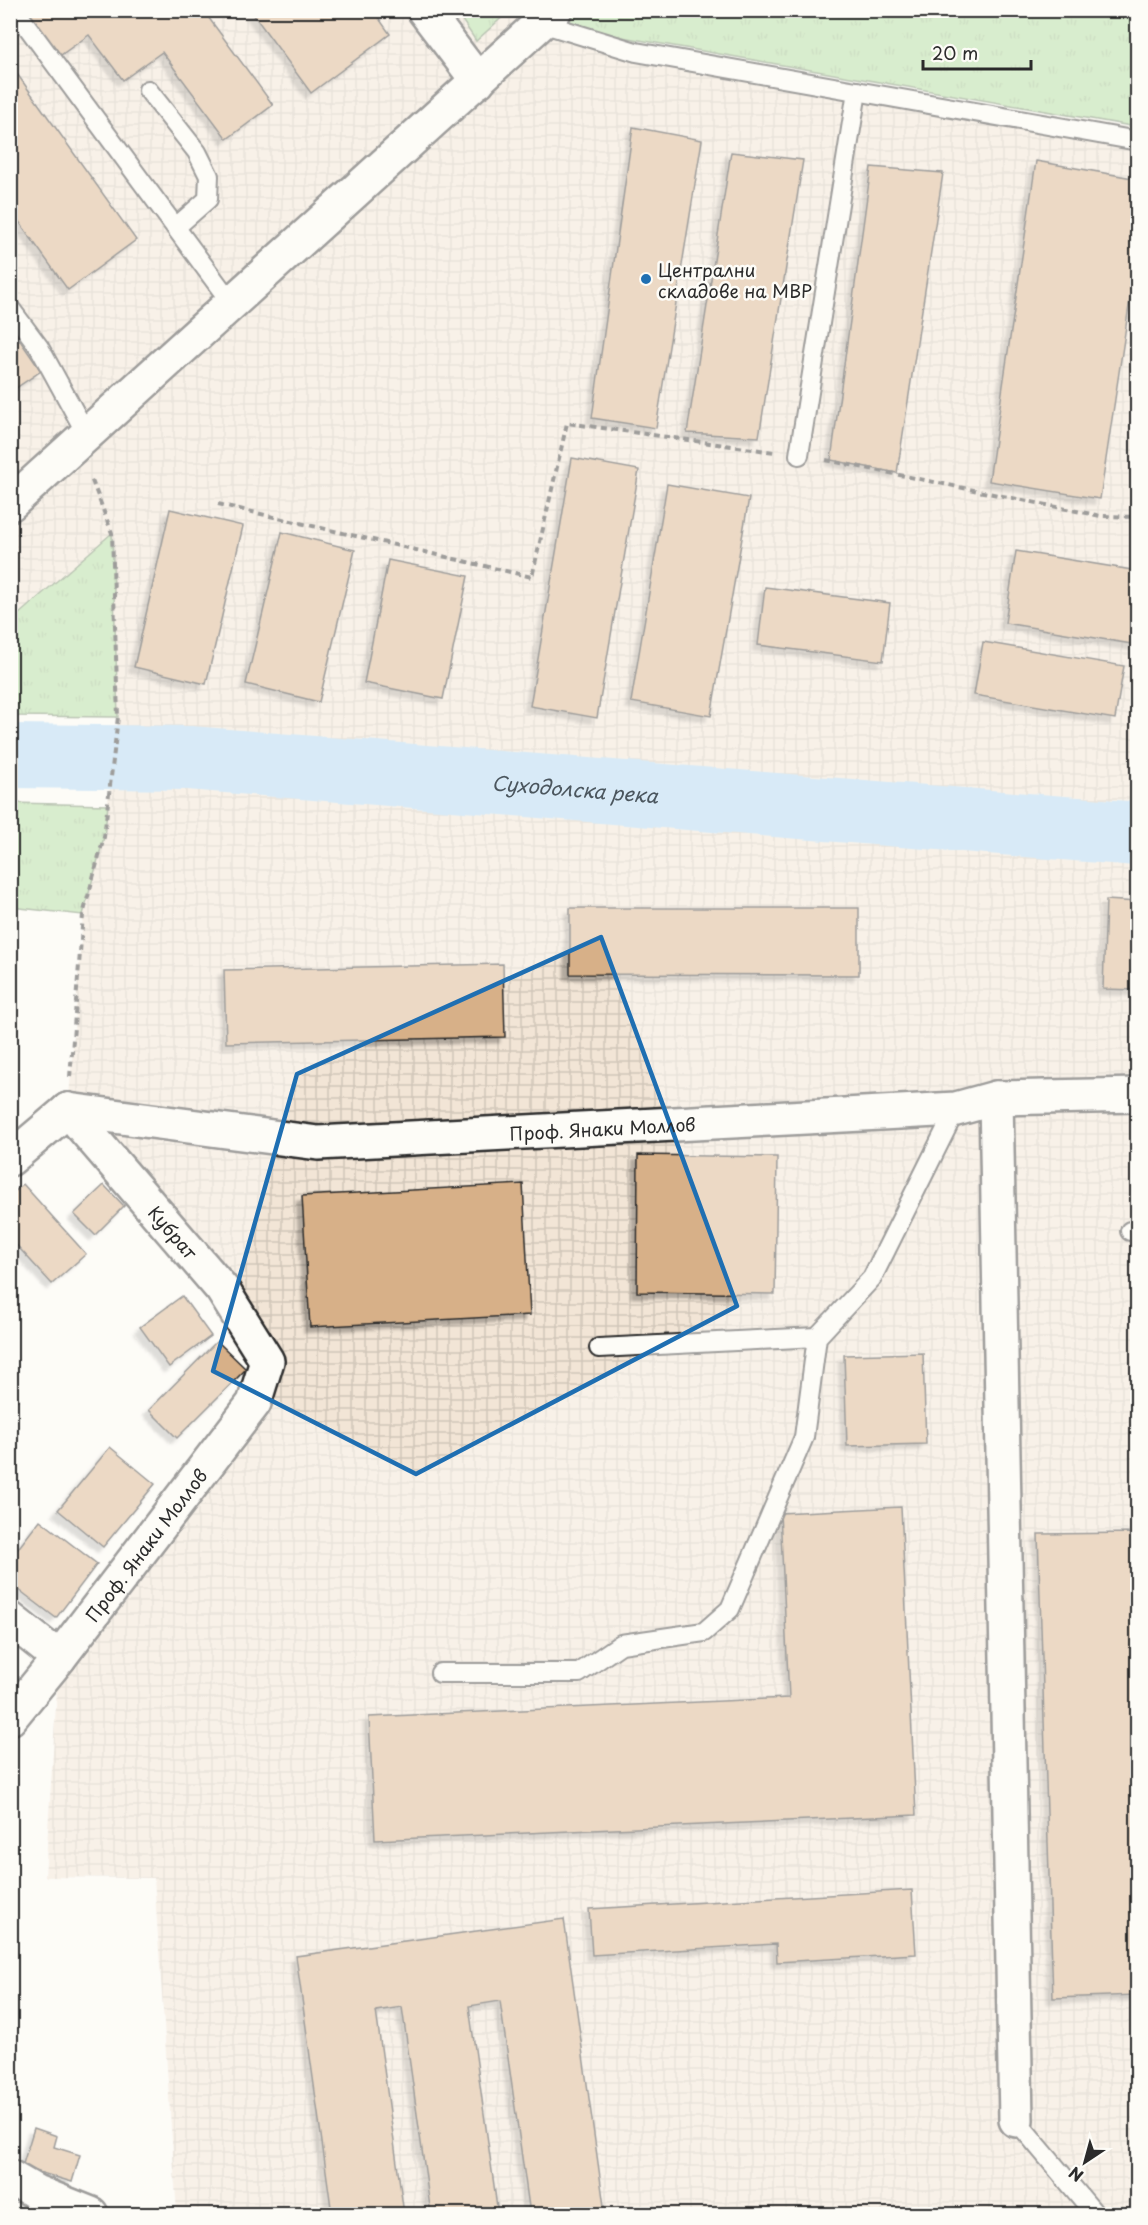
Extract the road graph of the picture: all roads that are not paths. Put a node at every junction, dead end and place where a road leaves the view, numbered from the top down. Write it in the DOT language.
graph roads {
  1 [pos="15,10"];
  2 [pos="424,10"];
  3 [pos="548,17"];
  4 [pos="478,81"];
  5 [pos="148,90"];
  6 [pos="857,92"];
  7 [pos="1137,141"];
  8 [pos="176,227"];
  9 [pos="232,304"];
  10 [pos="10,308"];
  11 [pos="83,439"];
  12 [pos="799,455"];
  13 [pos="10,504"];
  14 [pos="1137,1095"];
  15 [pos="996,1098"];
  16 [pos="956,1109"];
  17 [pos="68,1110"];
  18 [pos="10,1159"];
  19 [pos="817,1337"];
  20 [pos="599,1348"];
  21 [pos="267,1361"];
  22 [pos="10,1619"];
  23 [pos="59,1658"];
  24 [pos="440,1673"];
  25 [pos="10,1718"];
  26 [pos="1016,2120"];
  27 [pos="10,2177"];
  28 [pos="90,2214"];
  29 [pos="1095,2214"];
  1 -- 8 [label="lane"];
  2 -- 4 [label="street"];
  3 -- 4 [label="street"];
  3 -- 6 [label="lane"];
  4 -- 9 [label="street"];
  5 -- 8 [label="lane"];
  6 -- 7 [label="lane"];
  6 -- 12 [label="lane"];
  8 -- 9 [label="lane"];
  9 -- 11 [label="street"];
  10 -- 11 [label="lane"];
  11 -- 13 [label="street"];
  14 -- 15 [label="street, Проф. Янаки Моллов"];
  15 -- 16 [label="street, Проф. Янаки Моллов"];
  15 -- 26 [label="street"];
  16 -- 17 [label="street, Проф. Янаки Моллов"];
  16 -- 19 [label="lane"];
  17 -- 18 [label="street"];
  17 -- 21 [label="street, Кубрат"];
  19 -- 20 [label="lane"];
  19 -- 24 [label="lane"];
  21 -- 23 [label="street, Проф. Янаки Моллов"];
  22 -- 23 [label="street"];
  23 -- 25 [label="street, Проф. Янаки Моллов"];
  26 -- 29 [label="lane"];
  27 -- 28 [label="street"];
}
